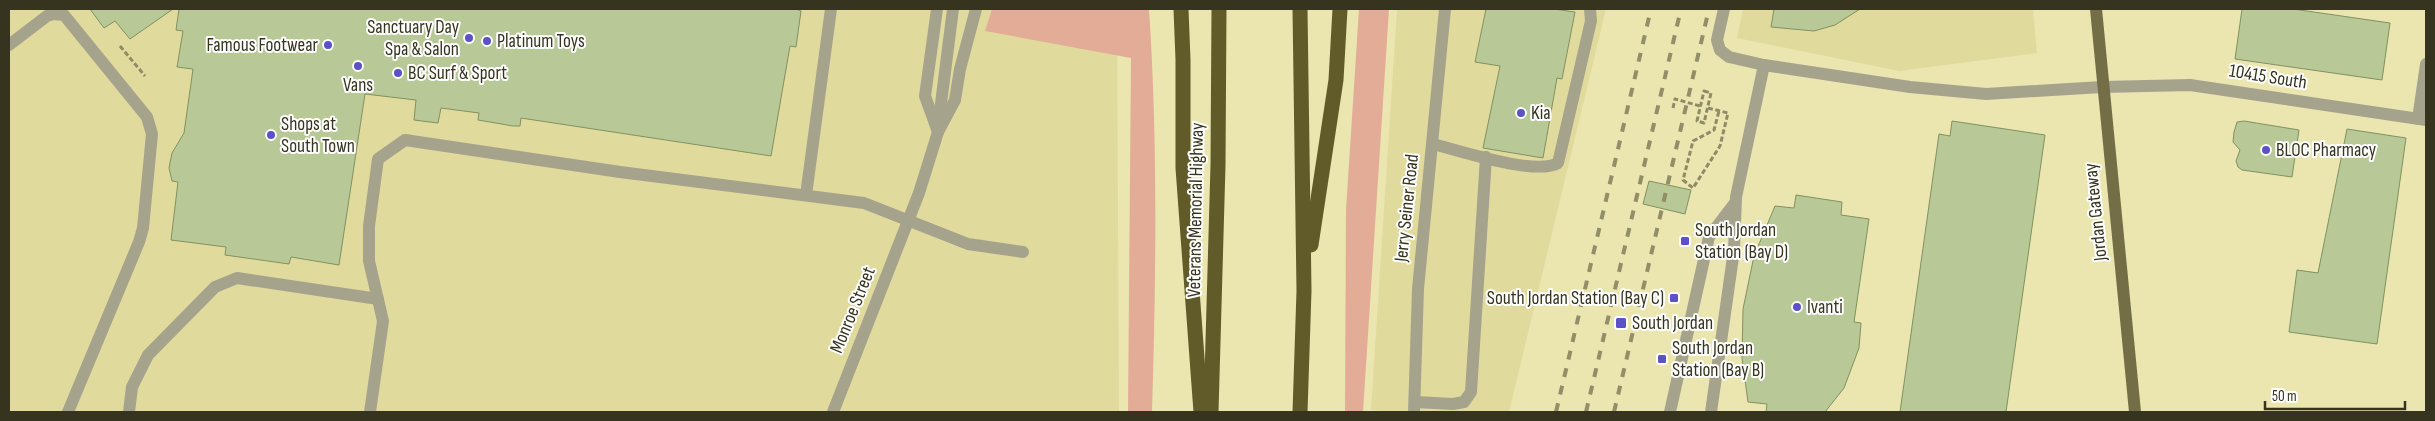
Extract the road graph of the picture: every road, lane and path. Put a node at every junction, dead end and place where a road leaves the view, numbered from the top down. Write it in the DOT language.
graph roads {
  1 [pos="831,9"];
  2 [pos="937,9"];
  3 [pos="953,9"];
  4 [pos="976,9"];
  5 [pos="1181,9"];
  6 [pos="1219,9"];
  7 [pos="1300,9"];
  8 [pos="1340,9"];
  9 [pos="1445,9"];
  10 [pos="1590,9"];
  11 [pos="1724,9"];
  12 [pos="2096,9"];
  13 [pos="54,11"];
  14 [pos="9,45"];
  15 [pos="120,46"];
  16 [pos="2426,64"];
  17 [pos="1764,65"];
  18 [pos="145,76"];
  19 [pos="2102,87"];
  20 [pos="1700,106"];
  21 [pos="1673,108"];
  22 [pos="1708,108"];
  23 [pos="1719,111"];
  24 [pos="2422,120"];
  25 [pos="938,132"];
  26 [pos="1433,144"];
  27 [pos="1486,157"];
  28 [pos="806,195"];
  29 [pos="1736,203"];
  30 [pos="908,222"];
  31 [pos="1024,252"];
  32 [pos="1304,291"];
  33 [pos="378,299"];
  34 [pos="1414,407"];
  35 [pos="68,412"];
  36 [pos="129,412"];
  37 [pos="370,412"];
  38 [pos="834,412"];
  39 [pos="1201,412"];
  40 [pos="1211,412"];
  41 [pos="1300,412"];
  42 [pos="1670,412"];
  43 [pos="1711,412"];
  44 [pos="2135,412"];
  1 -- 28 [label="street"];
  2 -- 25 [label="street"];
  3 -- 25 [label="street"];
  4 -- 25 [label="street"];
  5 -- 39 [label="highway"];
  6 -- 40 [label="highway, Veterans Memorial Highway"];
  7 -- 32 [label="highway"];
  8 -- 32 [label="highway"];
  9 -- 26 [label="street, Jerry Seiner Road"];
  10 -- 27 [label="street"];
  11 -- 17 [label="street, 10415 South"];
  12 -- 19 [label="main road, Jordan Gateway"];
  13 -- 14 [label="street"];
  13 -- 35 [label="street"];
  15 -- 18 [label="path"];
  16 -- 24 [label="street"];
  17 -- 19 [label="street, 10415 South"];
  17 -- 29 [label="street"];
  19 -- 24 [label="street, 10415 South"];
  19 -- 44 [label="main road, Jordan Gateway"];
  20 -- 21 [label="path"];
  20 -- 22 [label="path"];
  20 -- 22 [label="path"];
  22 -- 23 [label="path"];
  23 -- 23 [label="path"];
  25 -- 30 [label="street, Monroe Street"];
  26 -- 27 [label="street"];
  26 -- 34 [label="street, Jerry Seiner Road"];
  27 -- 34 [label="street"];
  28 -- 30 [label="street"];
  28 -- 33 [label="street"];
  29 -- 42 [label="street"];
  29 -- 43 [label="street"];
  30 -- 31 [label="street"];
  30 -- 38 [label="street, Monroe Street"];
  32 -- 41 [label="highway"];
  33 -- 36 [label="street"];
  33 -- 37 [label="street"];
}
